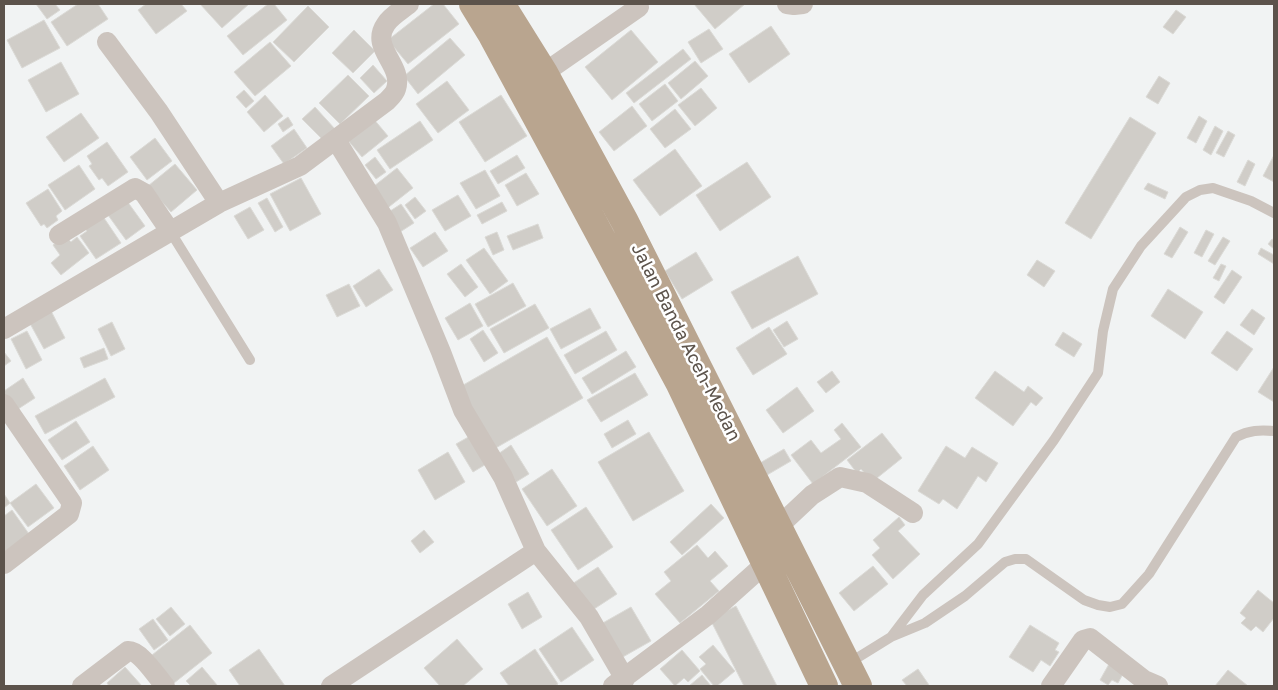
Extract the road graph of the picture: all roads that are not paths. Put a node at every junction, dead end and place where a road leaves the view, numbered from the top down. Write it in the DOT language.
graph roads {
  1 [pos="410,4"];
  2 [pos="473,4"];
  3 [pos="501,4"];
  4 [pos="786,4"];
  5 [pos="803,4"];
  6 [pos="639,7"];
  7 [pos="107,42"];
  8 [pos="544,73"];
  9 [pos="336,140"];
  10 [pos="219,203"];
  11 [pos="1274,213"];
  12 [pos="170,231"];
  13 [pos="59,236"];
  14 [pos="4,329"];
  15 [pos="250,360"];
  16 [pos="4,404"];
  17 [pos="1274,431"];
  18 [pos="913,513"];
  19 [pos="778,526"];
  20 [pos="536,551"];
  21 [pos="4,564"];
  22 [pos="765,564"];
  23 [pos="891,637"];
  24 [pos="853,675"];
  25 [pos="619,682"];
  26 [pos="82,686"];
  27 [pos="165,686"];
  28 [pos="331,686"];
  29 [pos="824,686"];
  30 [pos="1051,686"];
  31 [pos="1158,686"];
  1 -- 9 [label="street"];
  2 -- 22 [label="highway, Jalan Banda Aceh-Medan"];
  3 -- 8 [label="highway, Jalan Banda Aceh-Medan"];
  4 -- 5 [label="street"];
  6 -- 8 [label="street"];
  7 -- 10 [label="street"];
  8 -- 19 [label="highway, Jalan Banda Aceh-Medan"];
  9 -- 10 [label="street"];
  9 -- 20 [label="street"];
  10 -- 12 [label="street"];
  11 -- 23 [label="lane"];
  12 -- 13 [label="street"];
  12 -- 14 [label="street"];
  12 -- 15 [label="lane"];
  16 -- 21 [label="street"];
  17 -- 23 [label="lane"];
  18 -- 19 [label="street"];
  19 -- 24 [label="highway, Jalan Banda Aceh-Medan"];
  20 -- 25 [label="street"];
  20 -- 28 [label="street"];
  22 -- 25 [label="street"];
  22 -- 29 [label="highway, Jalan Banda Aceh-Medan"];
  23 -- 24 [label="lane"];
  26 -- 27 [label="street"];
  30 -- 31 [label="street"];
}
